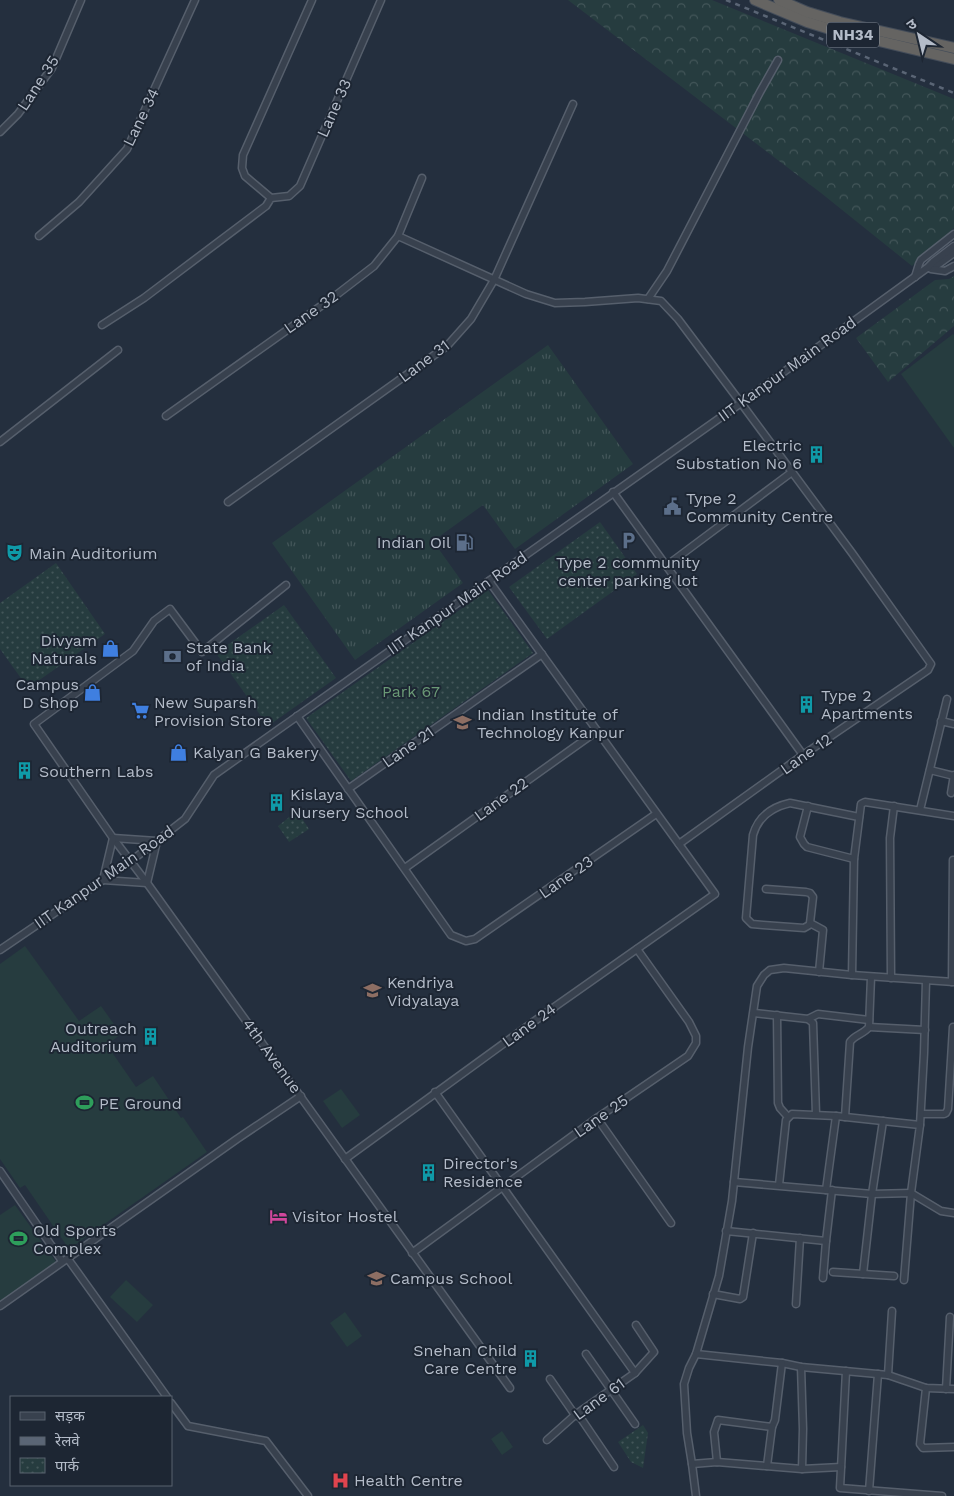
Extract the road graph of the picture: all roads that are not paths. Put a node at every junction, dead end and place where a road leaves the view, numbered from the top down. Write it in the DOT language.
graph roads {
  1 [pos="81,0"];
  2 [pos="195,0"];
  3 [pos="312,0"];
  4 [pos="381,0"];
  5 [pos="755,0"];
  6 [pos="779,0"];
  7 [pos="954,48"];
  8 [pos="954,58"];
  9 [pos="778,60"];
  10 [pos="573,104"];
  11 [pos="0,132"];
  12 [pos="422,178"];
  13 [pos="271,198"];
  14 [pos="954,234"];
  15 [pos="39,236"];
  16 [pos="398,236"];
  17 [pos="954,246"];
  18 [pos="954,253"];
  19 [pos="954,266"];
  20 [pos="927,268"];
  21 [pos="915,277"];
  22 [pos="494,280"];
  23 [pos="648,299"];
  24 [pos="102,325"];
  25 [pos="118,350"];
  26 [pos="741,403"];
  27 [pos="166,416"];
  28 [pos="0,442"];
  29 [pos="792,472"];
  30 [pos="613,492"];
  31 [pos="228,502"];
  32 [pos="666,566"];
  33 [pos="489,580"];
  34 [pos="286,584"];
  35 [pos="542,654"];
  36 [pos="947,699"];
  37 [pos="297,716"];
  38 [pos="941,721"];
  39 [pos="954,724"];
  40 [pos="597,731"];
  41 [pos="803,755"];
  42 [pos="930,770"];
  43 [pos="954,776"];
  44 [pos="348,789"];
  45 [pos="951,793"];
  46 [pos="808,806"];
  47 [pos="894,806"];
  48 [pos="920,810"];
  49 [pos="656,814"];
  50 [pos="954,816"];
  51 [pos="859,817"];
  52 [pos="113,838"];
  53 [pos="157,840"];
  54 [pos="679,844"];
  55 [pos="854,859"];
  56 [pos="953,860"];
  57 [pos="131,861"];
  58 [pos="405,868"];
  59 [pos="103,880"];
  60 [pos="148,883"];
  61 [pos="766,889"];
  62 [pos="812,924"];
  63 [pos="637,949"];
  64 [pos="0,950"];
  65 [pos="820,972"];
  66 [pos="852,976"];
  67 [pos="871,977"];
  68 [pos="891,978"];
  69 [pos="926,981"];
  70 [pos="953,982"];
  71 [pos="754,1013"];
  72 [pos="777,1015"];
  73 [pos="808,1019"];
  74 [pos="869,1023"];
  75 [pos="953,1027"];
  76 [pos="925,1030"];
  77 [pos="435,1092"];
  78 [pos="301,1096"];
  79 [pos="816,1114"];
  80 [pos="921,1114"];
  81 [pos="836,1116"];
  82 [pos="788,1117"];
  83 [pos="845,1117"];
  84 [pos="597,1118"];
  85 [pos="883,1121"];
  86 [pos="920,1125"];
  87 [pos="345,1159"];
  88 [pos="0,1171"];
  89 [pos="734,1182"];
  90 [pos="502,1186"];
  91 [pos="779,1186"];
  92 [pos="829,1190"];
  93 [pos="911,1193"];
  94 [pos="872,1194"];
  95 [pos="954,1213"];
  96 [pos="671,1223"];
  97 [pos="726,1231"];
  98 [pos="753,1233"];
  99 [pos="800,1238"];
  100 [pos="826,1241"];
  101 [pos="412,1253"];
  102 [pos="65,1260"];
  103 [pos="833,1272"];
  104 [pos="864,1274"];
  105 [pos="894,1276"];
  106 [pos="824,1278"];
  107 [pos="904,1280"];
  108 [pos="713,1294"];
  109 [pos="796,1304"];
  110 [pos="0,1306"];
  111 [pos="892,1311"];
  112 [pos="950,1317"];
  113 [pos="636,1325"];
  114 [pos="586,1354"];
  115 [pos="696,1354"];
  116 [pos="782,1363"];
  117 [pos="801,1368"];
  118 [pos="846,1371"];
  119 [pos="635,1373"];
  120 [pos="878,1374"];
  121 [pos="888,1376"];
  122 [pos="550,1379"];
  123 [pos="510,1388"];
  124 [pos="926,1388"];
  125 [pos="611,1389"];
  126 [pos="946,1389"];
  127 [pos="954,1389"];
  128 [pos="166,1396"];
  129 [pos="172,1404"];
  130 [pos="575,1415"];
  131 [pos="635,1424"];
  132 [pos="772,1427"];
  133 [pos="548,1440"];
  134 [pos="954,1447"];
  135 [pos="717,1462"];
  136 [pos="692,1464"];
  137 [pos="767,1466"];
  138 [pos="614,1467"];
  139 [pos="841,1467"];
  140 [pos="802,1468"];
  141 [pos="840,1488"];
  142 [pos="869,1491"];
  143 [pos="308,1496"];
  144 [pos="696,1496"];
  145 [pos="840,1496"];
  146 [pos="942,1496"];
  1 -- 11 [label="street, Lane 35"];
  2 -- 15 [label="street, Lane 34"];
  3 -- 13 [label="street"];
  4 -- 13 [label="street, Lane 33"];
  5 -- 8 [label="highway, NH34"];
  6 -- 7 [label="highway, NH34"];
  9 -- 23 [label="street"];
  10 -- 22 [label="street, Lane 31"];
  12 -- 16 [label="street, Lane 32"];
  13 -- 24 [label="street"];
  14 -- 21 [label="street"];
  16 -- 22 [label="street"];
  16 -- 27 [label="street, Lane 32"];
  17 -- 20 [label="street, IIT Kanpur Main Road"];
  18 -- 20 [label="street, IIT Kanpur Main Road"];
  19 -- 20 [label="street"];
  20 -- 21 [label="street, IIT Kanpur Main Road"];
  21 -- 26 [label="street, IIT Kanpur Main Road"];
  22 -- 23 [label="street"];
  22 -- 31 [label="street, Lane 31"];
  23 -- 26 [label="street"];
  25 -- 28 [label="street"];
  26 -- 29 [label="street"];
  26 -- 30 [label="street, IIT Kanpur Main Road"];
  29 -- 32 [label="street"];
  29 -- 41 [label="street, Lane 12"];
  30 -- 32 [label="street"];
  30 -- 33 [label="street, IIT Kanpur Main Road"];
  32 -- 41 [label="street"];
  33 -- 35 [label="street"];
  33 -- 37 [label="street, IIT Kanpur Main Road"];
  34 -- 52 [label="street, 4th Avenue"];
  35 -- 40 [label="street"];
  35 -- 44 [label="street, Lane 21"];
  36 -- 38 [label="street"];
  37 -- 44 [label="street"];
  37 -- 53 [label="street, IIT Kanpur Main Road"];
  38 -- 39 [label="street"];
  38 -- 42 [label="street"];
  40 -- 49 [label="street"];
  40 -- 58 [label="street, Lane 22"];
  41 -- 54 [label="street, Lane 12"];
  42 -- 43 [label="street"];
  42 -- 48 [label="street"];
  43 -- 45 [label="street"];
  44 -- 58 [label="street"];
  46 -- 51 [label="street"];
  46 -- 55 [label="street"];
  46 -- 62 [label="street"];
  47 -- 48 [label="street"];
  47 -- 51 [label="street"];
  47 -- 68 [label="street"];
  48 -- 50 [label="street"];
  49 -- 54 [label="street"];
  49 -- 58 [label="street, Lane 23"];
  51 -- 55 [label="street"];
  52 -- 53 [label="street"];
  52 -- 57 [label="street, 4th Avenue"];
  52 -- 59 [label="street"];
  53 -- 57 [label="street, IIT Kanpur Main Road"];
  53 -- 60 [label="street"];
  54 -- 63 [label="street, Lane 24"];
  55 -- 66 [label="street"];
  56 -- 70 [label="street"];
  57 -- 59 [label="street, IIT Kanpur Main Road"];
  57 -- 60 [label="street, 4th Avenue"];
  59 -- 60 [label="street"];
  59 -- 64 [label="street, IIT Kanpur Main Road"];
  60 -- 78 [label="street, 4th Avenue"];
  61 -- 62 [label="street"];
  62 -- 65 [label="street"];
  63 -- 77 [label="street, Lane 24"];
  63 -- 84 [label="street, Lane 25"];
  65 -- 66 [label="street"];
  65 -- 71 [label="street"];
  66 -- 67 [label="street"];
  67 -- 68 [label="street"];
  67 -- 74 [label="street"];
  68 -- 69 [label="street"];
  69 -- 70 [label="street"];
  69 -- 76 [label="street"];
  71 -- 72 [label="street"];
  71 -- 89 [label="street"];
  72 -- 73 [label="street"];
  72 -- 82 [label="street"];
  73 -- 74 [label="street"];
  73 -- 79 [label="street"];
  74 -- 76 [label="street"];
  74 -- 83 [label="street"];
  75 -- 80 [label="street"];
  76 -- 80 [label="street"];
  77 -- 87 [label="street, Lane 24"];
  77 -- 90 [label="street, Lane 61"];
  78 -- 87 [label="street, 4th Avenue"];
  78 -- 102 [label="street"];
  79 -- 81 [label="street"];
  79 -- 82 [label="street"];
  80 -- 86 [label="street"];
  81 -- 83 [label="street"];
  81 -- 92 [label="street"];
  82 -- 91 [label="street"];
  83 -- 85 [label="street"];
  84 -- 90 [label="street, Lane 25"];
  84 -- 96 [label="street"];
  85 -- 86 [label="street"];
  85 -- 94 [label="street"];
  86 -- 93 [label="street"];
  87 -- 101 [label="street, 4th Avenue"];
  88 -- 102 [label="street"];
  89 -- 91 [label="street"];
  89 -- 97 [label="street"];
  90 -- 101 [label="street, Lane 25"];
  90 -- 119 [label="street, Lane 61"];
  91 -- 92 [label="street"];
  92 -- 94 [label="street"];
  92 -- 100 [label="street"];
  93 -- 94 [label="street"];
  93 -- 95 [label="street"];
  93 -- 107 [label="street"];
  94 -- 104 [label="street"];
  97 -- 98 [label="street"];
  97 -- 108 [label="street"];
  98 -- 99 [label="street"];
  98 -- 108 [label="street"];
  99 -- 100 [label="street"];
  99 -- 109 [label="street"];
  100 -- 106 [label="street"];
  101 -- 123 [label="street, 4th Avenue"];
  102 -- 110 [label="street"];
  102 -- 128 [label="street"];
  103 -- 104 [label="street"];
  104 -- 105 [label="street"];
  108 -- 115 [label="street"];
  111 -- 121 [label="street"];
  112 -- 126 [label="street"];
  113 -- 119 [label="street"];
  114 -- 125 [label="street"];
  115 -- 116 [label="street"];
  115 -- 136 [label="street"];
  116 -- 117 [label="street"];
  116 -- 132 [label="street"];
  117 -- 118 [label="street"];
  117 -- 140 [label="street"];
  118 -- 120 [label="street"];
  118 -- 139 [label="street"];
  119 -- 125 [label="street, Lane 61"];
  120 -- 121 [label="street"];
  120 -- 142 [label="street"];
  121 -- 124 [label="street"];
  122 -- 130 [label="street"];
  124 -- 126 [label="street"];
  124 -- 134 [label="street"];
  125 -- 130 [label="street, Lane 61"];
  125 -- 131 [label="street"];
  126 -- 127 [label="street"];
  129 -- 143 [label="street"];
  130 -- 133 [label="street, Lane 61"];
  130 -- 138 [label="street"];
  132 -- 135 [label="street"];
  132 -- 137 [label="street"];
  135 -- 136 [label="street"];
  135 -- 137 [label="street"];
  136 -- 144 [label="street"];
  137 -- 140 [label="street"];
  139 -- 140 [label="street"];
  139 -- 141 [label="street"];
  141 -- 142 [label="street"];
  141 -- 145 [label="street"];
  142 -- 146 [label="street"];
}
